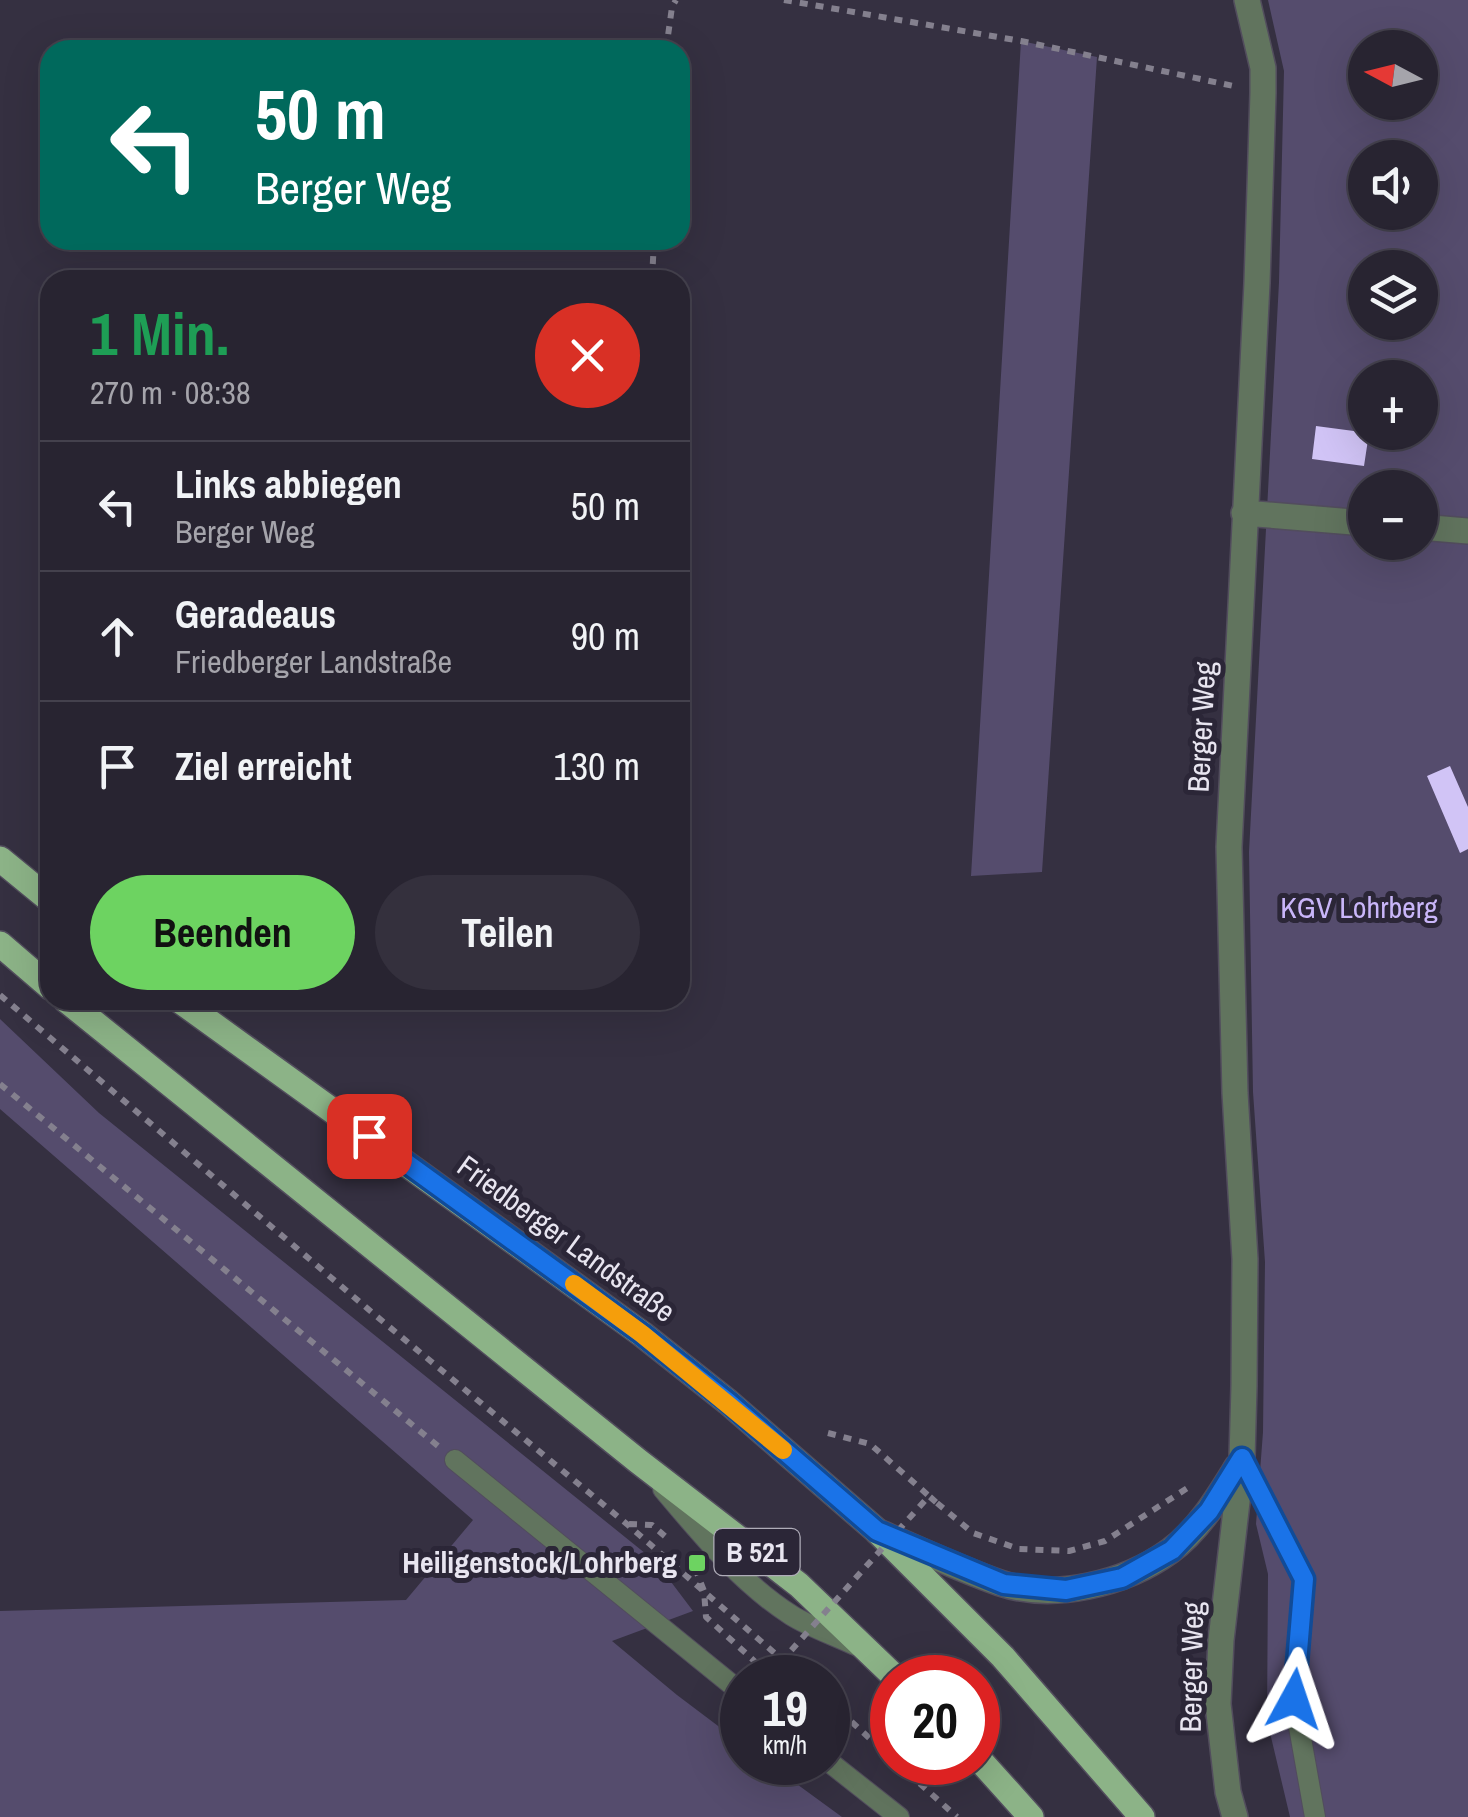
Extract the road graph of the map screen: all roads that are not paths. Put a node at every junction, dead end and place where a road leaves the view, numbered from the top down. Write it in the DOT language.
graph roads {
  1 [pos="1247,0"];
  2 [pos="1244,514"];
  3 [pos="1348,522"];
  4 [pos="1438,528"];
  5 [pos="1468,531"];
  6 [pos="0,859"];
  7 [pos="40,892"];
  8 [pos="0,944"];
  9 [pos="40,978"];
  10 [pos="78,1010"];
  11 [pos="193,1010"];
  12 [pos="1242,1458"];
  13 [pos="455,1460"];
  14 [pos="877,1531"];
  15 [pos="872,1655"];
  16 [pos="720,1675"];
  17 [pos="850,1778"];
  18 [pos="1000,1782"];
  19 [pos="899,1817"];
  20 [pos="1031,1817"];
  21 [pos="1142,1817"];
  22 [pos="1235,1817"];
  23 [pos="1315,1817"];
  1 -- 2 [label="street, Berger Weg"];
  2 -- 3 [label="street"];
  2 -- 12 [label="street, Berger Weg"];
  4 -- 5 [label="street"];
  6 -- 7 [label="main road"];
  8 -- 9 [label="main road"];
  10 -- 15 [label="main road, B 521"];
  11 -- 14 [label="main road, Friedberger Landstraße"];
  12 -- 14 [label="street"];
  12 -- 22 [label="street, Berger Weg"];
  12 -- 23 [label="lane"];
  13 -- 16 [label="lane"];
  14 -- 21 [label="main road, Friedberger Landstraße"];
  17 -- 19 [label="lane"];
  18 -- 20 [label="main road"];
}
